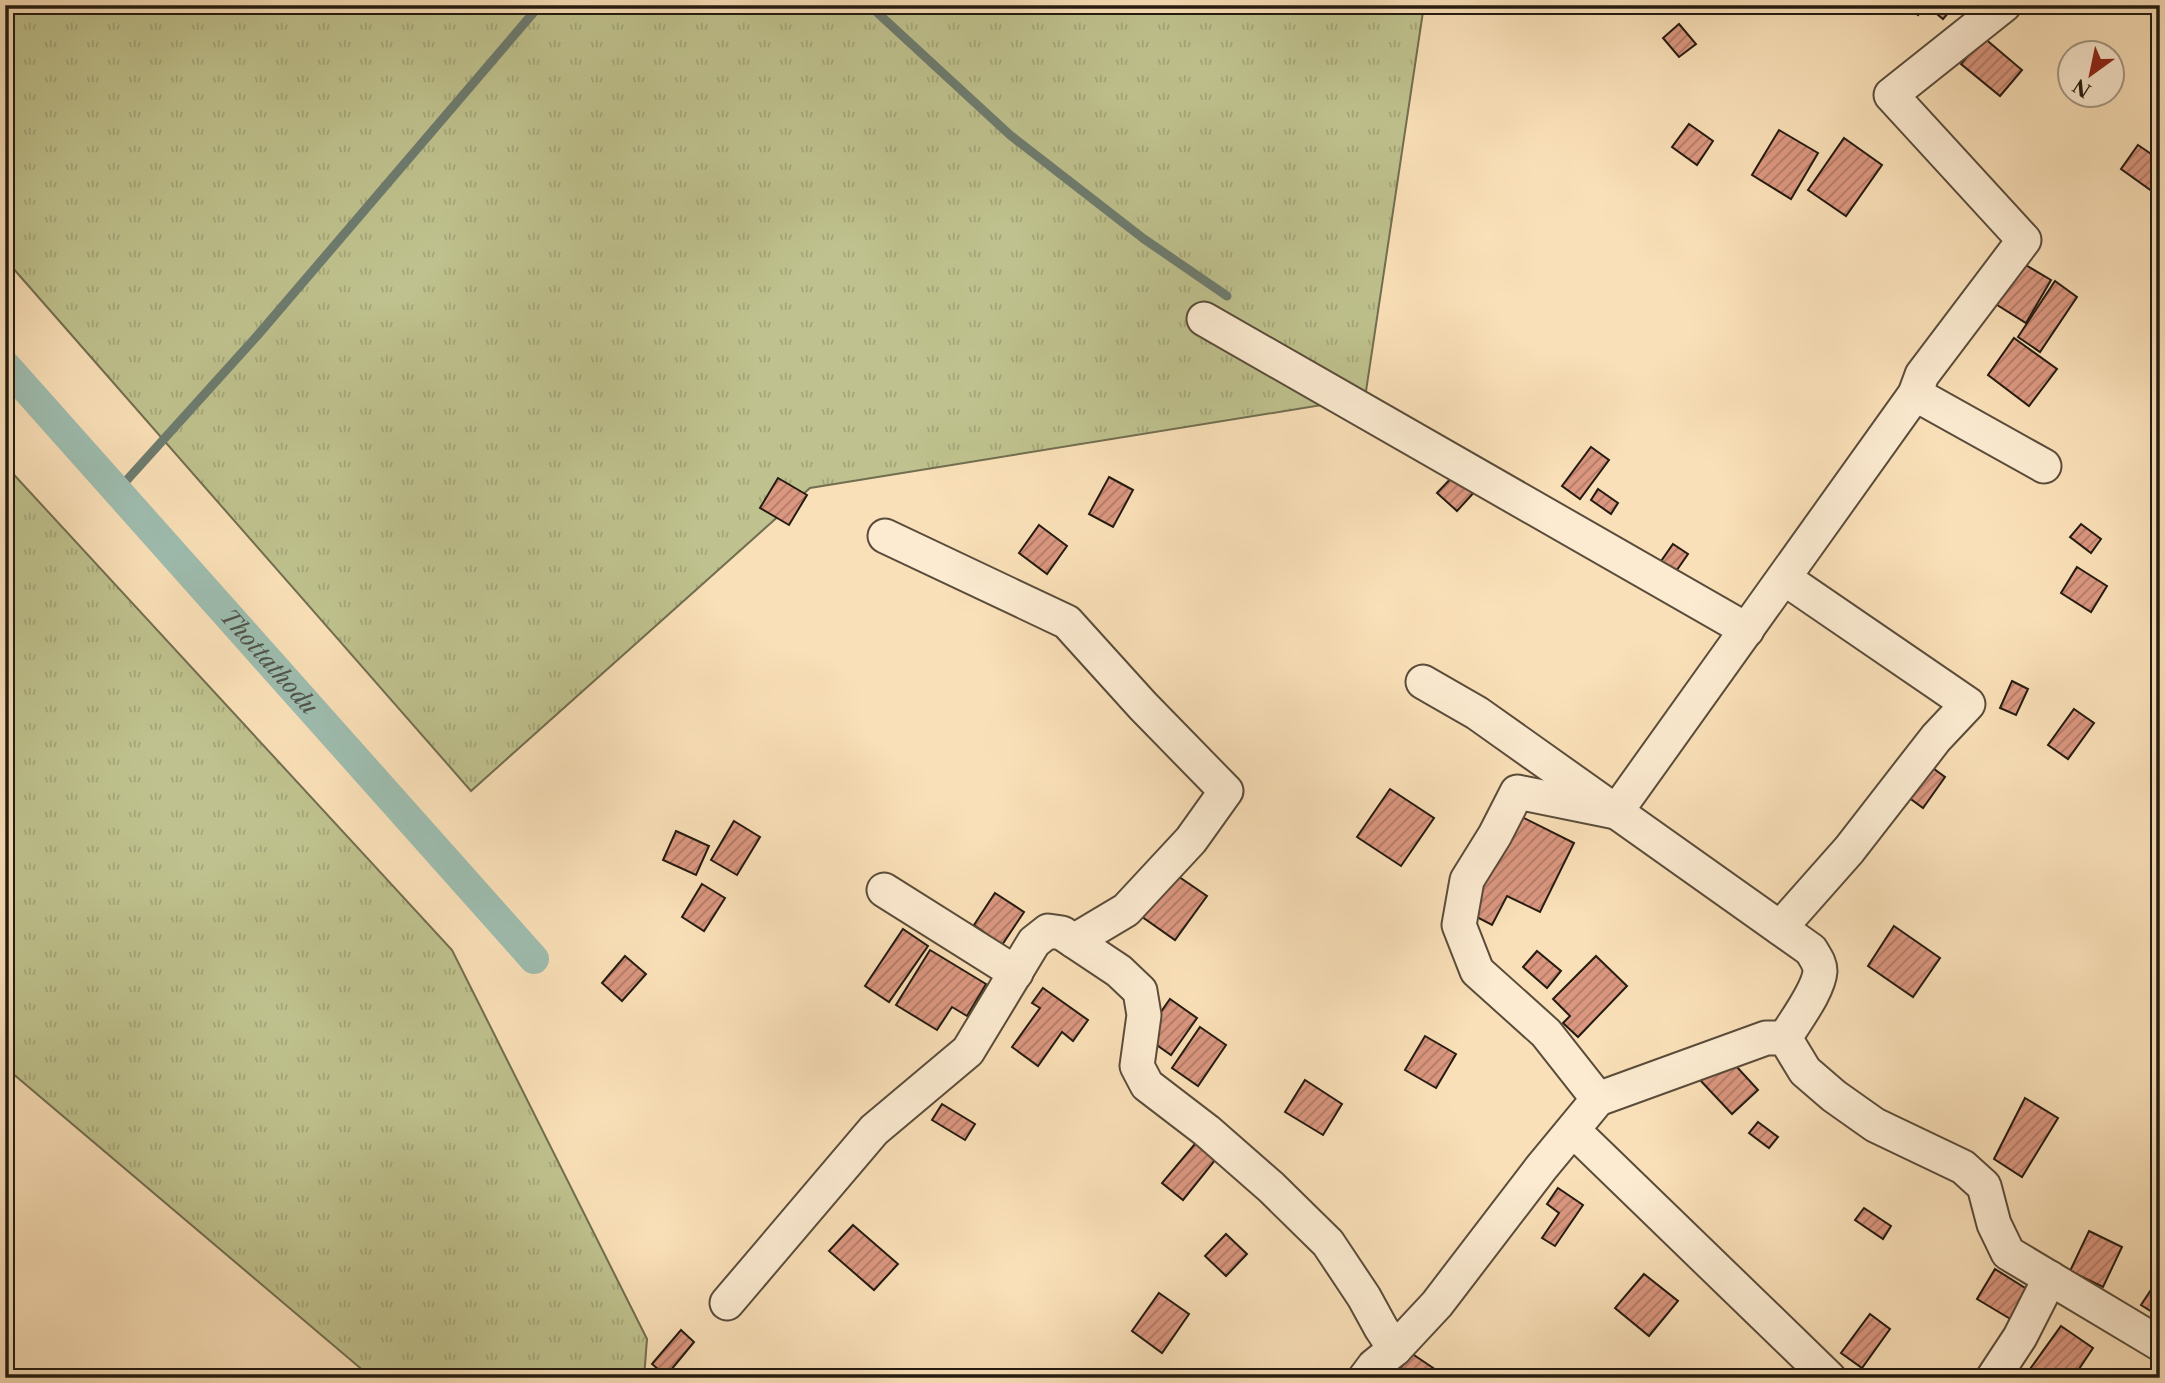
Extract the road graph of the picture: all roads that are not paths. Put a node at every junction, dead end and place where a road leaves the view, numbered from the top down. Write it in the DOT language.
graph roads {
  1 [pos="2004,5"];
  2 [pos="1204,319"];
  3 [pos="1915,394"];
  4 [pos="2044,466"];
  5 [pos="885,536"];
  6 [pos="1784,578"];
  7 [pos="1747,630"];
  8 [pos="1423,682"];
  9 [pos="1616,812"];
  10 [pos="884,890"];
  11 [pos="1780,929"];
  12 [pos="1074,941"];
  13 [pos="1016,973"];
  14 [pos="1786,1038"];
  15 [pos="1598,1099"];
  16 [pos="1573,1130"];
  17 [pos="2050,1278"];
  18 [pos="727,1303"];
  19 [pos="2160,1344"];
  20 [pos="1395,1349"];
  21 [pos="1365,1378"];
  22 [pos="1829,1378"];
  23 [pos="1993,1378"];
  1 -- 3 [label="street"];
  2 -- 7 [label="street"];
  3 -- 4 [label="street"];
  3 -- 6 [label="street"];
  5 -- 12 [label="street"];
  6 -- 7 [label="street"];
  6 -- 11 [label="street"];
  7 -- 9 [label="street"];
  8 -- 9 [label="street"];
  9 -- 11 [label="street"];
  9 -- 15 [label="street"];
  10 -- 13 [label="street"];
  11 -- 14 [label="street"];
  12 -- 13 [label="street"];
  12 -- 20 [label="street"];
  13 -- 18 [label="street"];
  14 -- 15 [label="street"];
  14 -- 17 [label="street"];
  15 -- 16 [label="street"];
  16 -- 20 [label="street"];
  16 -- 22 [label="street"];
  17 -- 19 [label="street"];
  17 -- 23 [label="street"];
  20 -- 21 [label="street"];
}
